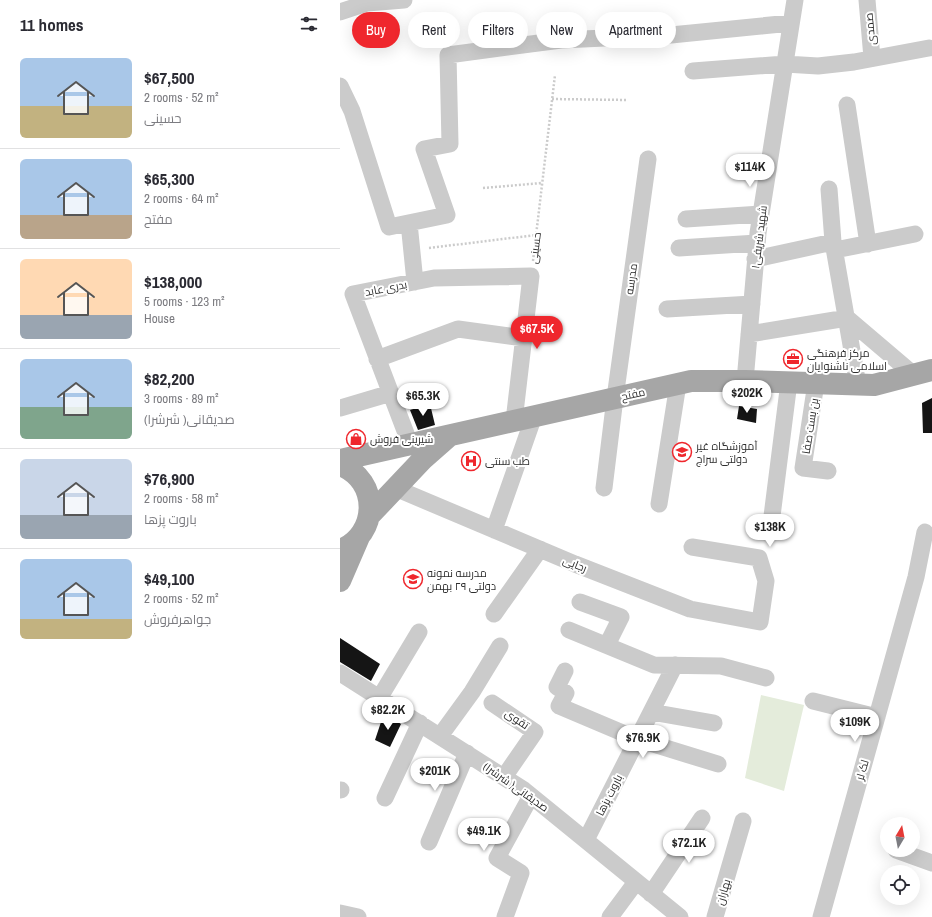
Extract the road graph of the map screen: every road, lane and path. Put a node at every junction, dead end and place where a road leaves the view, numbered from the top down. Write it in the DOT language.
graph roads {
  1 [pos="404,0"];
  2 [pos="795,0"];
  3 [pos="867,0"];
  4 [pos="340,12"];
  5 [pos="791,23"];
  6 [pos="928,48"];
  7 [pos="872,58"];
  8 [pos="785,64"];
  9 [pos="693,71"];
  10 [pos="555,76"];
  11 [pos="340,86"];
  12 [pos="552,99"];
  13 [pos="628,100"];
  14 [pos="846,105"];
  15 [pos="648,159"];
  16 [pos="542,183"];
  17 [pos="483,188"];
  18 [pos="829,189"];
  19 [pos="761,214"];
  20 [pos="686,219"];
  21 [pos="409,223"];
  22 [pos="915,234"];
  23 [pos="536,235"];
  24 [pos="757,243"];
  25 [pos="868,244"];
  26 [pos="834,246"];
  27 [pos="429,248"];
  28 [pos="678,248"];
  29 [pos="756,260"];
  30 [pos="531,276"];
  31 [pos="415,282"];
  32 [pos="752,304"];
  33 [pos="667,309"];
  34 [pos="847,318"];
  35 [pos="749,334"];
  36 [pos="524,338"];
  37 [pos="377,359"];
  38 [pos="923,372"];
  39 [pos="745,380"];
  40 [pos="789,382"];
  41 [pos="816,383"];
  42 [pos="678,384"];
  43 [pos="858,384"];
  44 [pos="391,393"];
  45 [pos="615,398"];
  46 [pos="340,408"];
  47 [pos="524,418"];
  48 [pos="450,435"];
  49 [pos="410,444"];
  50 [pos="340,460"];
  51 [pos="340,465"];
  52 [pos="828,471"];
  53 [pos="395,488"];
  54 [pos="604,488"];
  55 [pos="659,504"];
  56 [pos="369,516"];
  57 [pos="772,516"];
  58 [pos="494,530"];
  59 [pos="925,532"];
  60 [pos="359,537"];
  61 [pos="692,547"];
  62 [pos="540,549"];
  63 [pos="340,550"];
  64 [pos="340,581"];
  65 [pos="580,602"];
  66 [pos="494,614"];
  67 [pos="570,630"];
  68 [pos="419,632"];
  69 [pos="607,645"];
  70 [pos="500,646"];
  71 [pos="675,665"];
  72 [pos="566,671"];
  73 [pos="340,673"];
  74 [pos="766,678"];
  75 [pos="380,697"];
  76 [pos="813,701"];
  77 [pos="492,703"];
  78 [pos="651,712"];
  79 [pos="877,717"];
  80 [pos="420,723"];
  81 [pos="714,723"];
  82 [pos="440,736"];
  83 [pos="637,739"];
  84 [pos="467,753"];
  85 [pos="718,764"];
  86 [pos="504,777"];
  87 [pos="531,796"];
  88 [pos="385,798"];
  89 [pos="702,818"];
  90 [pos="743,821"];
  91 [pos="586,840"];
  92 [pos="429,842"];
  93 [pos="915,857"];
  94 [pos="932,863"];
  95 [pos="636,882"];
  96 [pos="651,894"];
  97 [pos="340,913"];
  98 [pos="678,916"];
  99 [pos="358,917"];
  100 [pos="505,917"];
  101 [pos="610,917"];
  102 [pos="715,917"];
  103 [pos="821,917"];
  1 -- 4 [label="street"];
  2 -- 5 [label="street, شهید شریفی۱"];
  3 -- 7 [label="street, صمدی"];
  5 -- 8 [label="street, شهید شریفی۱"];
  5 -- 21 [label="street"];
  6 -- 7 [label="street"];
  7 -- 8 [label="street"];
  8 -- 9 [label="street"];
  8 -- 19 [label="street, شهید شریفی۱"];
  10 -- 12 [label="path, حسینی"];
  11 -- 21 [label="street"];
  12 -- 13 [label="path"];
  12 -- 16 [label="path, حسینی"];
  14 -- 25 [label="street"];
  15 -- 45 [label="street, مدرسه"];
  16 -- 17 [label="path"];
  16 -- 23 [label="path, حسینی"];
  18 -- 26 [label="street"];
  19 -- 20 [label="street"];
  19 -- 24 [label="street, شهید شریفی۱"];
  21 -- 31 [label="street"];
  22 -- 25 [label="street"];
  23 -- 27 [label="path"];
  23 -- 30 [label="path, حسینی"];
  24 -- 28 [label="street"];
  24 -- 29 [label="street, شهید شریفی۱"];
  25 -- 26 [label="street"];
  26 -- 29 [label="street"];
  26 -- 34 [label="street"];
  29 -- 32 [label="street, شهید شریفی۱"];
  30 -- 31 [label="street, بدری عابد"];
  30 -- 36 [label="street, حسینی"];
  31 -- 37 [label="street, بدری عابد"];
  32 -- 33 [label="street"];
  32 -- 35 [label="street, شهید شریفی۱"];
  34 -- 35 [label="street"];
  34 -- 38 [label="street"];
  34 -- 43 [label="street"];
  35 -- 39 [label="street, شهید شریفی۱"];
  36 -- 37 [label="street"];
  36 -- 47 [label="street, حسینی"];
  37 -- 44 [label="street, بدری عابد"];
  38 -- 43 [label="main road, مفتح"];
  39 -- 40 [label="main road, مفتح"];
  39 -- 42 [label="main road, مفتح"];
  40 -- 41 [label="main road, مفتح"];
  40 -- 57 [label="street"];
  41 -- 43 [label="main road, مفتح"];
  41 -- 52 [label="street, بن بست صفا"];
  42 -- 45 [label="main road, مفتح"];
  42 -- 55 [label="street"];
  44 -- 46 [label="street"];
  44 -- 49 [label="street, بدری عابد"];
  45 -- 47 [label="main road, مفتح"];
  45 -- 54 [label="street, مدرسه"];
  47 -- 48 [label="main road, مفتح"];
  47 -- 58 [label="street, حسینی"];
  48 -- 49 [label="main road"];
  48 -- 53 [label="main road, مفتح"];
  49 -- 50 [label="main road"];
  51 -- 56 [label="main road"];
  53 -- 56 [label="main road, مفتح"];
  53 -- 58 [label="street, رجایی"];
  56 -- 60 [label="main road"];
  58 -- 62 [label="street, رجایی"];
  59 -- 79 [label="street, لک لر"];
  60 -- 63 [label="main road"];
  60 -- 64 [label="main road"];
  61 -- 62 [label="street, رجایی"];
  62 -- 66 [label="street"];
  65 -- 69 [label="street"];
  67 -- 69 [label="street"];
  68 -- 75 [label="street"];
  69 -- 71 [label="street"];
  70 -- 82 [label="street"];
  71 -- 74 [label="street"];
  71 -- 78 [label="street, باروت پزها"];
  72 -- 83 [label="street"];
  73 -- 75 [label="street, (شرشرا )صدیقانی"];
  75 -- 80 [label="street, (شرشرا )صدیقانی"];
  76 -- 79 [label="street"];
  77 -- 86 [label="street, تقوی"];
  78 -- 81 [label="street"];
  78 -- 83 [label="street, باروت پزها"];
  79 -- 103 [label="street, لک لر"];
  80 -- 82 [label="street, (شرشرا )صدیقانی"];
  80 -- 88 [label="street"];
  82 -- 84 [label="street, (شرشرا )صدیقانی"];
  83 -- 85 [label="street"];
  83 -- 91 [label="street, باروت پزها"];
  84 -- 86 [label="street, (شرشرا )صدیقانی"];
  84 -- 92 [label="street"];
  86 -- 87 [label="street, (شرشرا )صدیقانی"];
  87 -- 91 [label="street, (شرشرا )صدیقانی"];
  87 -- 100 [label="street"];
  89 -- 96 [label="street"];
  90 -- 102 [label="street, بهاران"];
  91 -- 95 [label="street, (شرشرا )صدیقانی"];
  93 -- 94 [label="street"];
  95 -- 96 [label="street, (شرشرا )صدیقانی"];
  95 -- 101 [label="street"];
  96 -- 98 [label="street, (شرشرا )صدیقانی"];
  97 -- 99 [label="street"];
}
